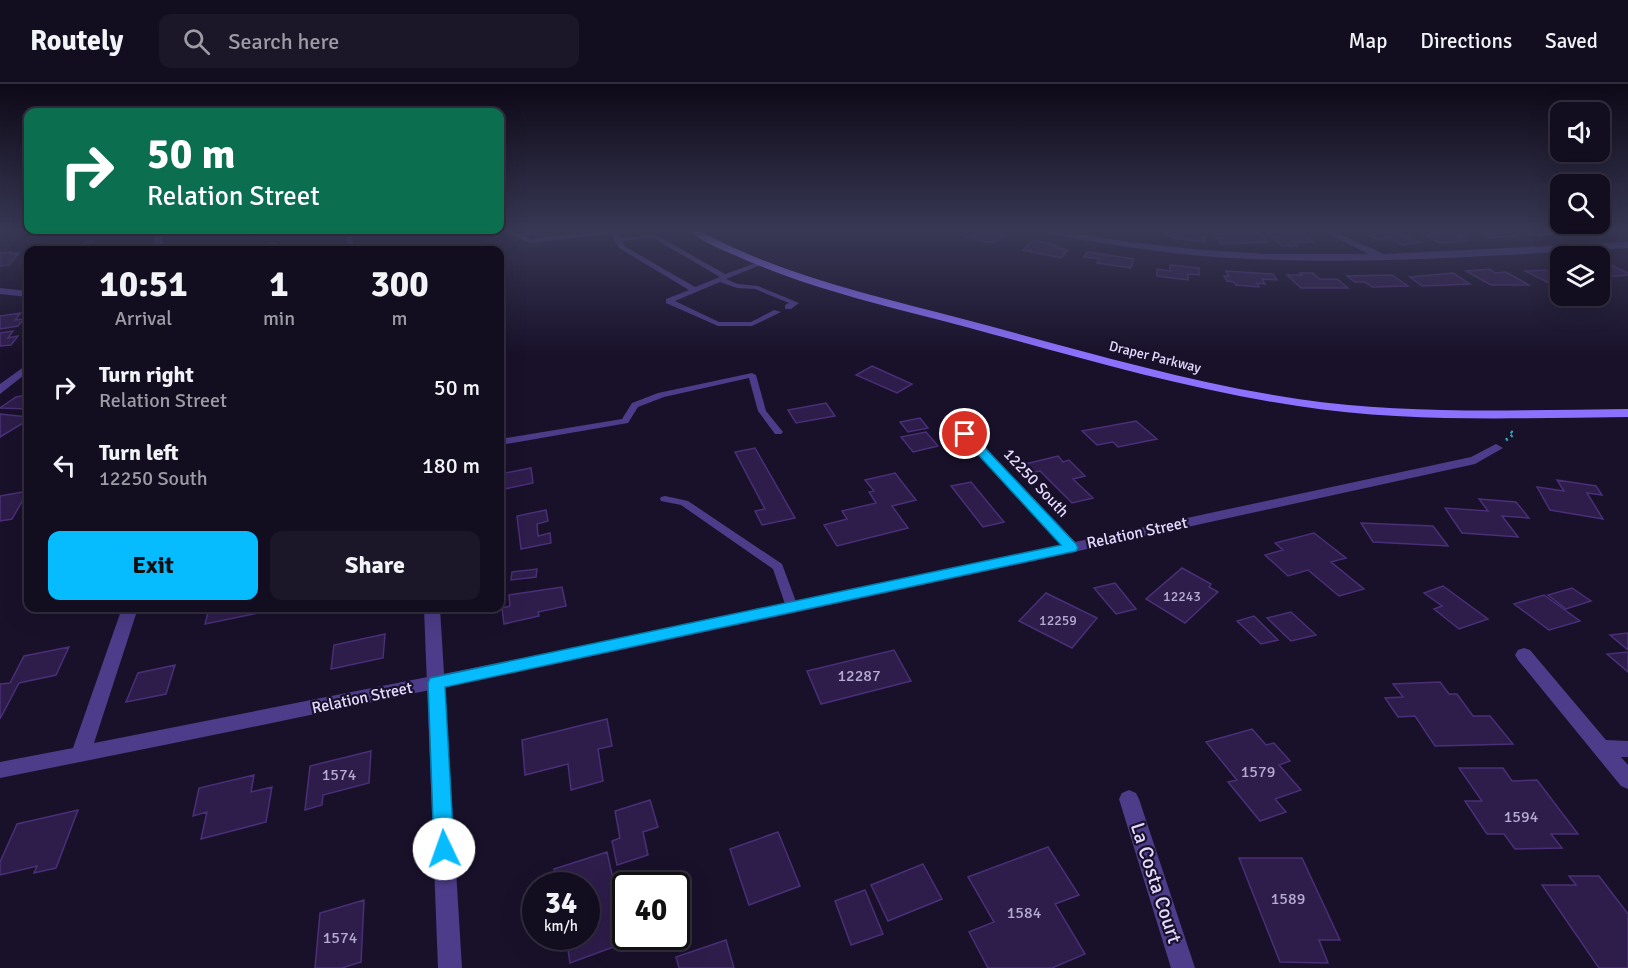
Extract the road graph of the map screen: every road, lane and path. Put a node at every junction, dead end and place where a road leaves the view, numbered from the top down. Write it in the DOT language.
graph roads {
  1 [pos="664,272"];
  2 [pos="713,272"];
  3 [pos="737,272"];
  4 [pos="789,272"];
  5 [pos="722,278"];
  6 [pos="695,290"];
  7 [pos="0,291"];
  8 [pos="24,294"];
  9 [pos="788,307"];
  10 [pos="777,312"];
  11 [pos="24,370"];
  12 [pos="0,390"];
  13 [pos="1628,413"];
  14 [pos="1494,414"];
  15 [pos="950,417"];
  16 [pos="778,432"];
  17 [pos="504,441"];
  18 [pos="1496,448"];
  19 [pos="665,499"];
  20 [pos="1071,548"];
  21 [pos="792,607"];
  22 [pos="129,612"];
  23 [pos="432,612"];
  24 [pos="1524,655"];
  25 [pos="436,683"];
  26 [pos="1602,748"];
  27 [pos="1628,749"];
  28 [pos="80,754"];
  29 [pos="0,770"];
  30 [pos="1628,780"];
  31 [pos="1129,799"];
  32 [pos="450,968"];
  33 [pos="1183,968"];
  1 -- 6 [label="lane"];
  2 -- 5 [label="lane"];
  3 -- 5 [label="lane"];
  4 -- 14 [label="main road, Draper Parkway"];
  5 -- 6 [label="lane"];
  5 -- 9 [label="lane"];
  6 -- 10 [label="lane"];
  7 -- 8 [label="street"];
  11 -- 12 [label="street"];
  13 -- 14 [label="main road, Draper Parkway"];
  14 -- 18 [label="path"];
  15 -- 20 [label="street, 12250 South"];
  16 -- 17 [label="lane"];
  18 -- 20 [label="street, Relation Street"];
  19 -- 21 [label="lane"];
  20 -- 21 [label="street, Relation Street"];
  21 -- 25 [label="street, Relation Street"];
  22 -- 28 [label="street"];
  23 -- 25 [label="street"];
  24 -- 26 [label="street"];
  25 -- 28 [label="street, Relation Street"];
  25 -- 32 [label="street"];
  26 -- 27 [label="street"];
  26 -- 30 [label="street"];
  28 -- 29 [label="street, Relation Street"];
  31 -- 33 [label="street, La Costa Court"];
}
